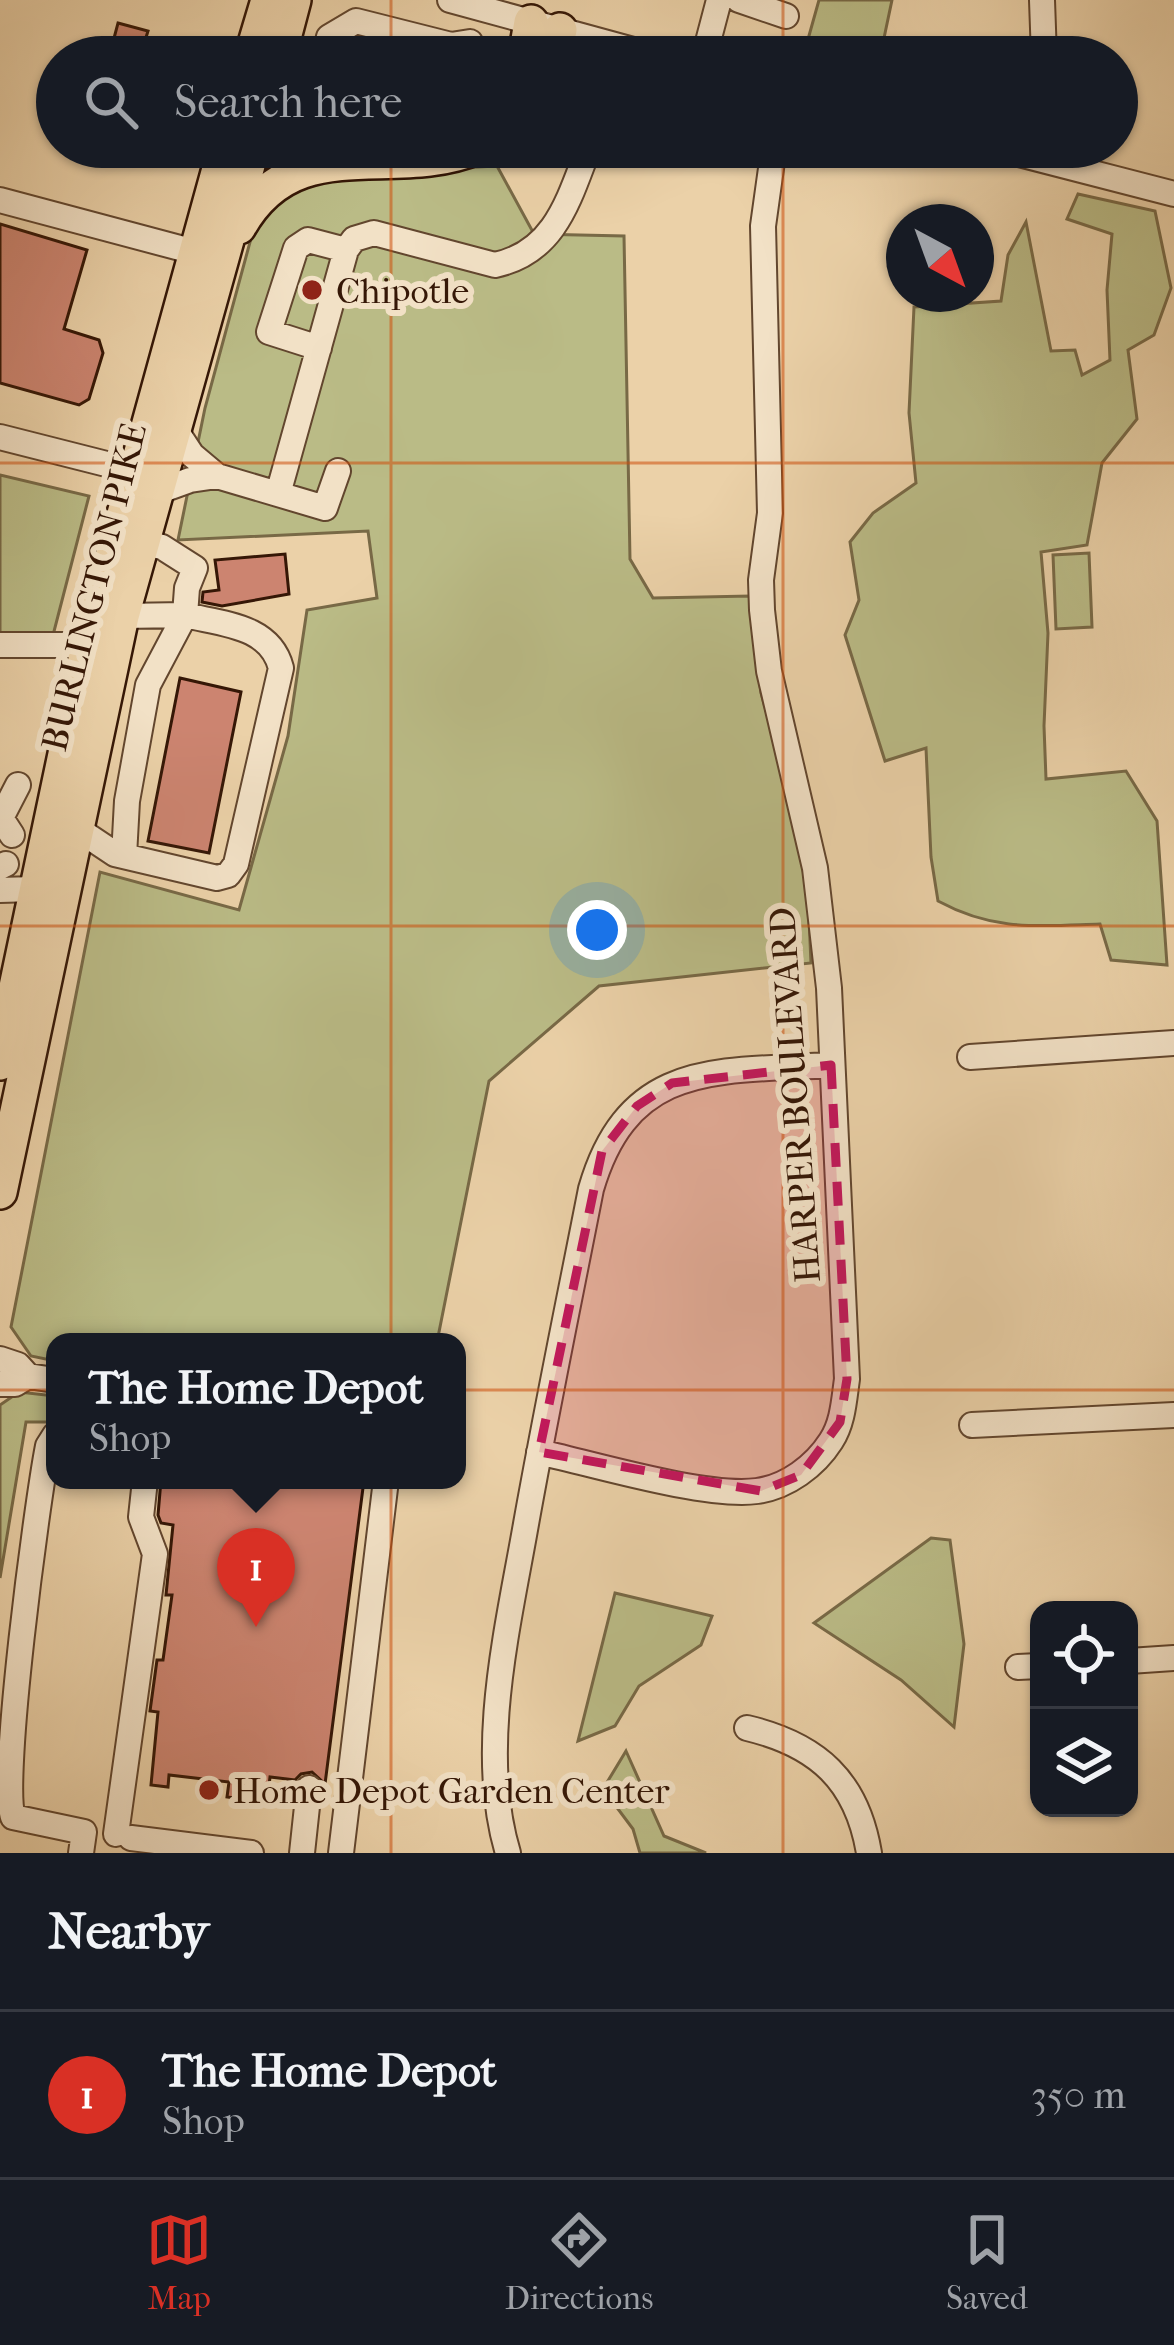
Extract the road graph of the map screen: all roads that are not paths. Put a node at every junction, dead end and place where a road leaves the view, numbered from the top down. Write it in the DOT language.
graph roads {
  1 [pos="268,0"];
  2 [pos="295,0"];
  3 [pos="450,0"];
  4 [pos="719,0"];
  5 [pos="739,0"];
  6 [pos="1042,0"];
  7 [pos="479,8"];
  8 [pos="786,16"];
  9 [pos="545,26"];
  10 [pos="257,36"];
  11 [pos="285,36"];
  12 [pos="331,36"];
  13 [pos="415,36"];
  14 [pos="475,36"];
  15 [pos="539,36"];
  16 [pos="543,36"];
  17 [pos="575,36"];
  18 [pos="710,36"];
  19 [pos="1039,36"];
  20 [pos="222,168"];
  21 [pos="244,168"];
  22 [pos="307,168"];
  23 [pos="581,168"];
  24 [pos="771,168"];
  25 [pos="1090,168"];
  26 [pos="1174,194"];
  27 [pos="0,200"];
  28 [pos="346,250"];
  29 [pos="208,256"];
  30 [pos="319,348"];
  31 [pos="173,426"];
  32 [pos="0,436"];
  33 [pos="338,471"];
  34 [pos="217,476"];
  35 [pos="144,482"];
  36 [pos="278,494"];
  37 [pos="140,542"];
  38 [pos="185,615"];
  39 [pos="122,616"];
  40 [pos="88,645"];
  41 [pos="0,646"];
  42 [pos="9,786"];
  43 [pos="57,788"];
  44 [pos="3,824"];
  45 [pos="76,828"];
  46 [pos="124,856"];
  47 [pos="34,889"];
  48 [pos="0,890"];
  49 [pos="1174,1043"];
  50 [pos="970,1058"];
  51 [pos="0,1063"];
  52 [pos="831,1065"];
  53 [pos="0,1192"];
  54 [pos="0,1359"];
  55 [pos="28,1376"];
  56 [pos="46,1379"];
  57 [pos="0,1384"];
  58 [pos="1174,1415"];
  59 [pos="972,1425"];
  60 [pos="539,1452"];
  61 [pos="46,1457"];
  62 [pos="144,1489"];
  63 [pos="385,1489"];
  64 [pos="1174,1658"];
  65 [pos="1138,1660"];
  66 [pos="747,1728"];
  67 [pos="309,1788"];
  68 [pos="82,1842"];
  69 [pos="126,1842"];
  70 [pos="172,1848"];
  71 [pos="251,1853"];
  72 [pos="302,1853"];
  73 [pos="341,1853"];
  74 [pos="508,1853"];
  75 [pos="869,1853"];
  1 -- 10 [label="highway"];
  2 -- 11 [label="highway"];
  3 -- 7 [label="street"];
  4 -- 18 [label="street"];
  5 -- 8 [label="street"];
  6 -- 19 [label="street"];
  7 -- 9 [label="street"];
  7 -- 14 [label="street"];
  9 -- 15 [label="highway"];
  9 -- 16 [label="highway"];
  9 -- 17 [label="street"];
  12 -- 13 [label="street"];
  20 -- 29 [label="highway, BURLINGTON PIKE"];
  21 -- 29 [label="highway, BURLINGTON PIKE"];
  22 -- 29 [label="highway"];
  23 -- 28 [label="street"];
  24 -- 52 [label="street, HARPER BOULEVARD"];
  25 -- 26 [label="street"];
  27 -- 29 [label="street"];
  28 -- 30 [label="street"];
  28 -- 30 [label="street"];
  29 -- 31 [label="highway, BURLINGTON PIKE"];
  29 -- 35 [label="highway, BURLINGTON PIKE"];
  30 -- 36 [label="street"];
  31 -- 34 [label="street"];
  31 -- 35 [label="highway, BURLINGTON PIKE"];
  32 -- 35 [label="street"];
  33 -- 36 [label="street"];
  34 -- 35 [label="street"];
  34 -- 36 [label="street"];
  35 -- 37 [label="highway, BURLINGTON PIKE"];
  35 -- 40 [label="highway, BURLINGTON PIKE"];
  37 -- 38 [label="street"];
  37 -- 39 [label="highway, BURLINGTON PIKE"];
  38 -- 39 [label="street"];
  38 -- 46 [label="street"];
  38 -- 46 [label="street"];
  39 -- 45 [label="highway, BURLINGTON PIKE"];
  40 -- 41 [label="street"];
  40 -- 43 [label="highway, BURLINGTON PIKE"];
  42 -- 43 [label="street"];
  42 -- 44 [label="street"];
  43 -- 47 [label="highway, BURLINGTON PIKE"];
  45 -- 46 [label="street"];
  45 -- 53 [label="highway, BURLINGTON PIKE"];
  47 -- 48 [label="street"];
  47 -- 51 [label="highway, BURLINGTON PIKE"];
  49 -- 50 [label="street"];
  52 -- 60 [label="street"];
  52 -- 60 [label="street, HARPER BOULEVARD"];
  54 -- 55 [label="street"];
  55 -- 56 [label="street"];
  55 -- 57 [label="street"];
  58 -- 59 [label="street"];
  60 -- 74 [label="street"];
  61 -- 68 [label="street"];
  62 -- 69 [label="street"];
  63 -- 73 [label="street"];
  64 -- 65 [label="street"];
  66 -- 75 [label="street"];
  67 -- 72 [label="street"];
  68 -- 69 [label="street"];
  69 -- 70 [label="street"];
  70 -- 71 [label="street"];
}
